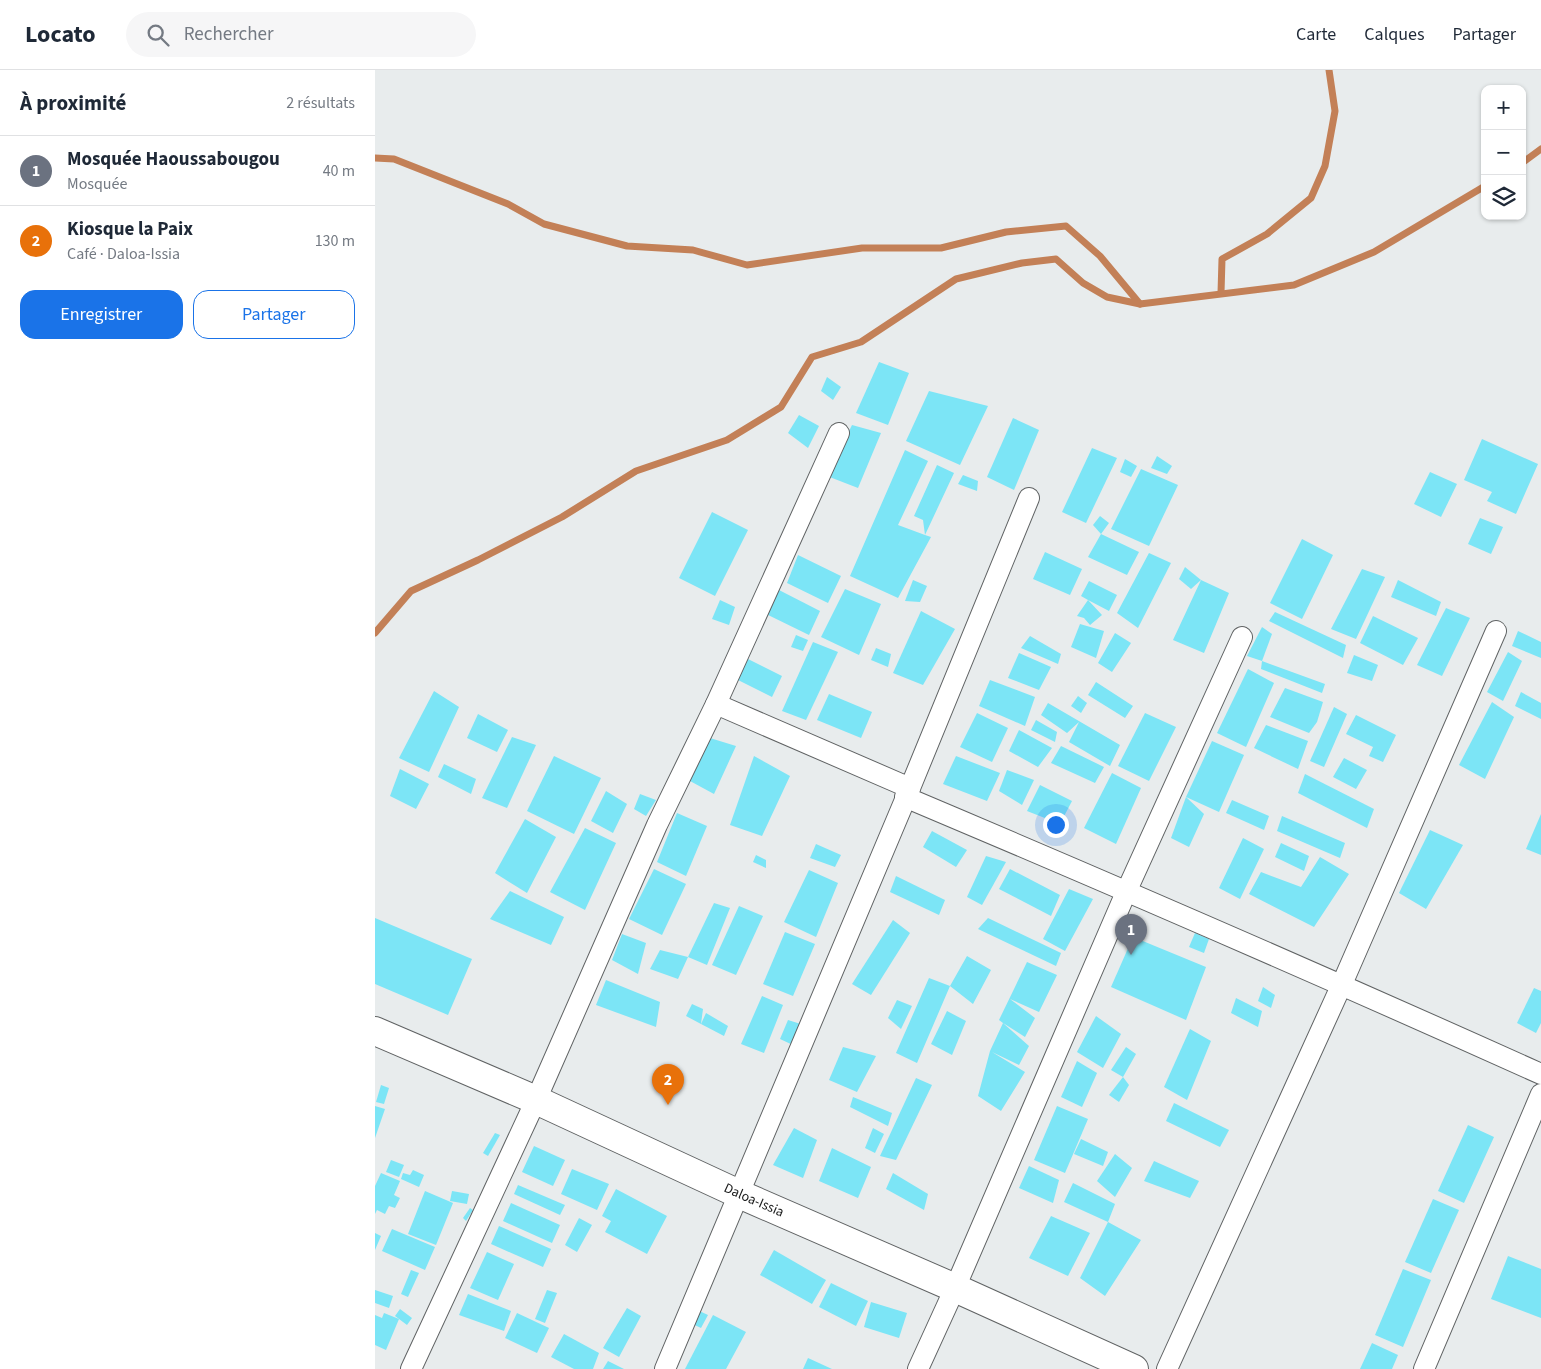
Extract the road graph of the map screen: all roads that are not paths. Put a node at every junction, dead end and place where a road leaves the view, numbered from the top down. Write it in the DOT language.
graph roads {
  1 [pos="839,433"];
  2 [pos="1029,498"];
  3 [pos="1496,631"];
  4 [pos="1242,637"];
  5 [pos="716,704"];
  6 [pos="907,793"];
  7 [pos="1127,890"];
  8 [pos="1342,984"];
  9 [pos="375,1031"];
  10 [pos="1541,1074"];
  11 [pos="1541,1094"];
  12 [pos="536,1100"];
  13 [pos="739,1194"];
  14 [pos="955,1288"];
  15 [pos="411,1369"];
  16 [pos="665,1369"];
  17 [pos="918,1369"];
  18 [pos="1134,1369"];
  19 [pos="1167,1369"];
  20 [pos="1424,1369"];
  1 -- 5 [label="street"];
  2 -- 6 [label="street"];
  3 -- 8 [label="street"];
  4 -- 7 [label="street"];
  5 -- 6 [label="street"];
  5 -- 12 [label="street"];
  6 -- 7 [label="street"];
  6 -- 13 [label="street"];
  7 -- 8 [label="street"];
  7 -- 14 [label="street"];
  8 -- 10 [label="street"];
  8 -- 19 [label="street"];
  9 -- 12 [label="main road, Daloa-Issia"];
  11 -- 20 [label="street"];
  12 -- 13 [label="main road, Daloa-Issia"];
  12 -- 15 [label="street"];
  13 -- 14 [label="main road, Daloa-Issia"];
  13 -- 16 [label="street"];
  14 -- 17 [label="street"];
  14 -- 18 [label="main road, Daloa-Issia"];
}
